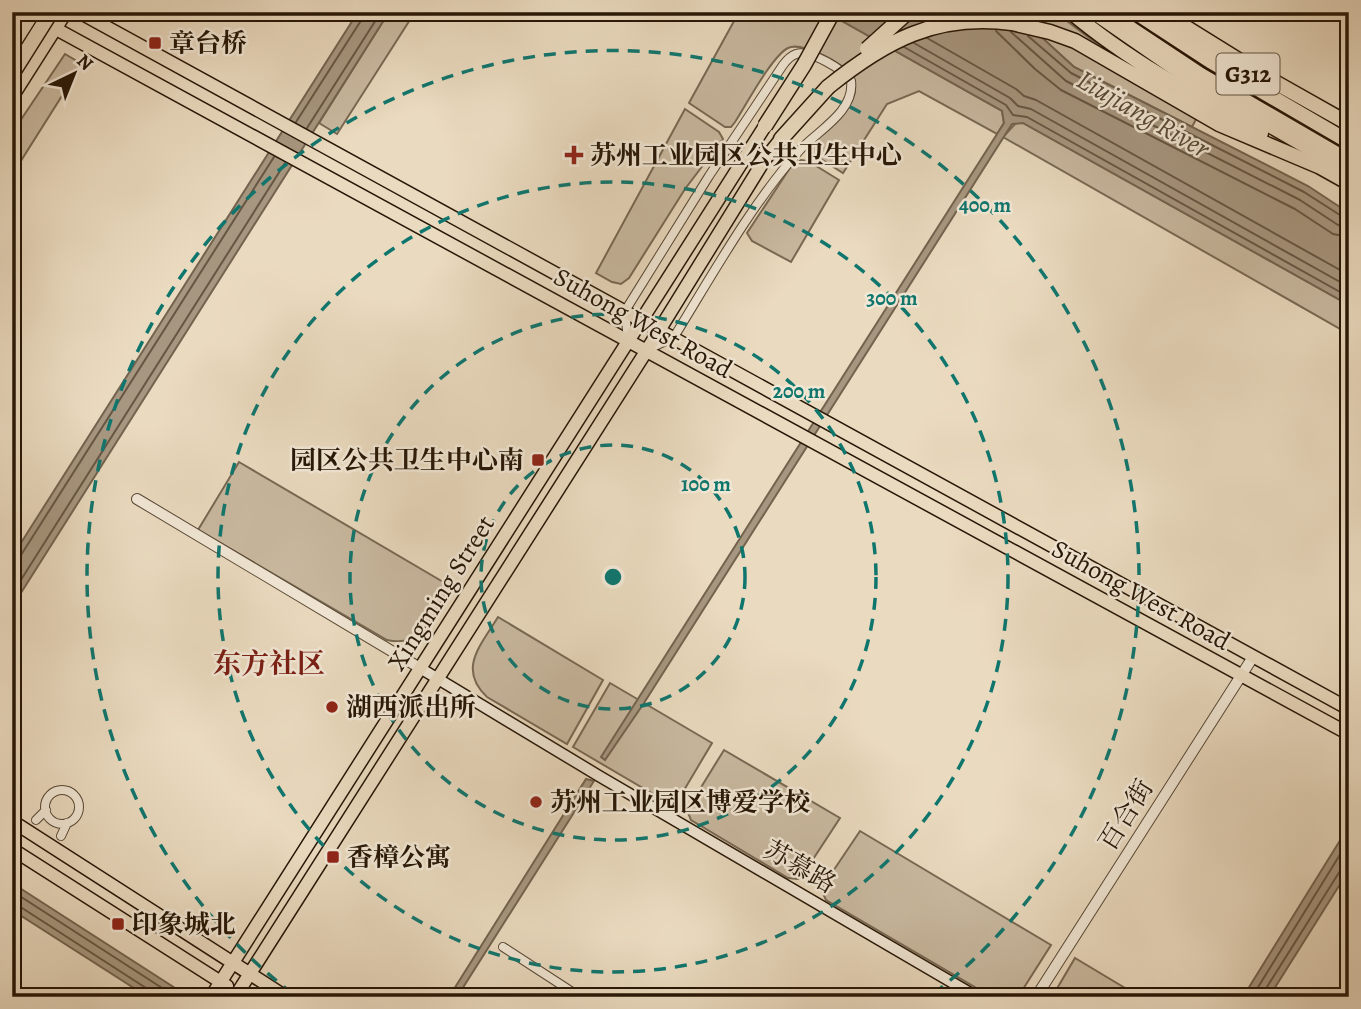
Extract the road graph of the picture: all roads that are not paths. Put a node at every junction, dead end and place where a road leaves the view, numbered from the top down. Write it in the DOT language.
graph roads {
  1 [pos="20,12"];
  2 [pos="27,12"];
  3 [pos="33,12"];
  4 [pos="51,12"];
  5 [pos="66,12"];
  6 [pos="79,12"];
  7 [pos="833,12"];
  8 [pos="908,12"];
  9 [pos="1070,12"];
  10 [pos="1092,12"];
  11 [pos="1106,12"];
  12 [pos="1135,12"];
  13 [pos="1149,12"];
  14 [pos="1161,12"];
  15 [pos="12,24"];
  16 [pos="55,29"];
  17 [pos="12,45"];
  18 [pos="12,74"];
  19 [pos="828,87"];
  20 [pos="12,97"];
  21 [pos="1349,124"];
  22 [pos="765,126"];
  23 [pos="1349,132"];
  24 [pos="781,139"];
  25 [pos="1349,142"];
  26 [pos="1349,161"];
  27 [pos="1323,169"];
  28 [pos="1349,172"];
  29 [pos="1349,183"];
  30 [pos="625,311"];
  31 [pos="642,320"];
  32 [pos="659,330"];
  33 [pos="674,337"];
  34 [pos="628,340"];
  35 [pos="646,350"];
  36 [pos="137,499"];
  37 [pos="1253,657"];
  38 [pos="421,668"];
  39 [pos="1240,675"];
  40 [pos="437,679"];
  41 [pos="1349,709"];
  42 [pos="1349,734"];
  43 [pos="46,810"];
  44 [pos="36,820"];
  45 [pos="12,821"];
  46 [pos="67,823"];
  47 [pos="61,836"];
  48 [pos="12,849"];
  49 [pos="503,947"];
  50 [pos="233,962"];
  51 [pos="250,973"];
  52 [pos="220,982"];
  53 [pos="238,996"];
  54 [pos="211,997"];
  55 [pos="286,997"];
  56 [pos="580,997"];
  57 [pos="977,997"];
  58 [pos="1036,997"];
  1 -- 15 [label="main road"];
  2 -- 16 [label="main road, Suhong West Road"];
  3 -- 17 [label="highway, bridge"];
  4 -- 18 [label="highway, bridge"];
  5 -- 16 [label="main road"];
  6 -- 30 [label="main road, Suhong West Road"];
  7 -- 22 [label="highway, bridge"];
  8 -- 19 [label="highway, bridge"];
  9 -- 27 [label="highway"];
  10 -- 28 [label="main road, G312"];
  11 -- 26 [label="highway"];
  12 -- 25 [label="highway"];
  13 -- 23 [label="main road, G312"];
  14 -- 21 [label="highway"];
  16 -- 20 [label="main road"];
  16 -- 34 [label="main road, Suhong West Road"];
  19 -- 24 [label="highway"];
  19 -- 27 [label="highway, bridge"];
  22 -- 31 [label="main road, Xingming Street"];
  24 -- 32 [label="main road, Xingming Street"];
  27 -- 29 [label="highway"];
  30 -- 31 [label="main road, Suhong West Road"];
  30 -- 33 [label="street"];
  30 -- 34 [label="street"];
  31 -- 32 [label="main road, Suhong West Road"];
  31 -- 34 [label="main road, Xingming Street"];
  32 -- 33 [label="main road, Suhong West Road"];
  32 -- 35 [label="main road, Xingming Street"];
  33 -- 35 [label="street"];
  33 -- 37 [label="main road, Suhong West Road"];
  34 -- 35 [label="main road, Suhong West Road"];
  34 -- 38 [label="main road, Xingming Street"];
  35 -- 39 [label="main road, Suhong West Road"];
  35 -- 40 [label="main road, Xingming Street"];
  36 -- 38 [label="street"];
  37 -- 39 [label="street, 百合街"];
  37 -- 41 [label="main road, Suhong West Road"];
  38 -- 40 [label="main road, 苏慕路"];
  38 -- 50 [label="main road, Xingming Street"];
  39 -- 42 [label="main road, Suhong West Road"];
  39 -- 58 [label="street, 百合街"];
  40 -- 51 [label="main road, Xingming Street"];
  40 -- 57 [label="main road, 苏慕路"];
  43 -- 44 [label="street"];
  43 -- 46 [label="street"];
  43 -- 46 [label="street"];
  45 -- 50 [label="main road"];
  46 -- 47 [label="street"];
  48 -- 52 [label="main road"];
  49 -- 56 [label="street"];
  50 -- 51 [label="main road"];
  50 -- 52 [label="main road, Xingming Street"];
  51 -- 53 [label="main road, Xingming Street"];
  51 -- 55 [label="main road"];
  52 -- 53 [label="main road"];
  52 -- 54 [label="main road, Xingming Street"];
}
